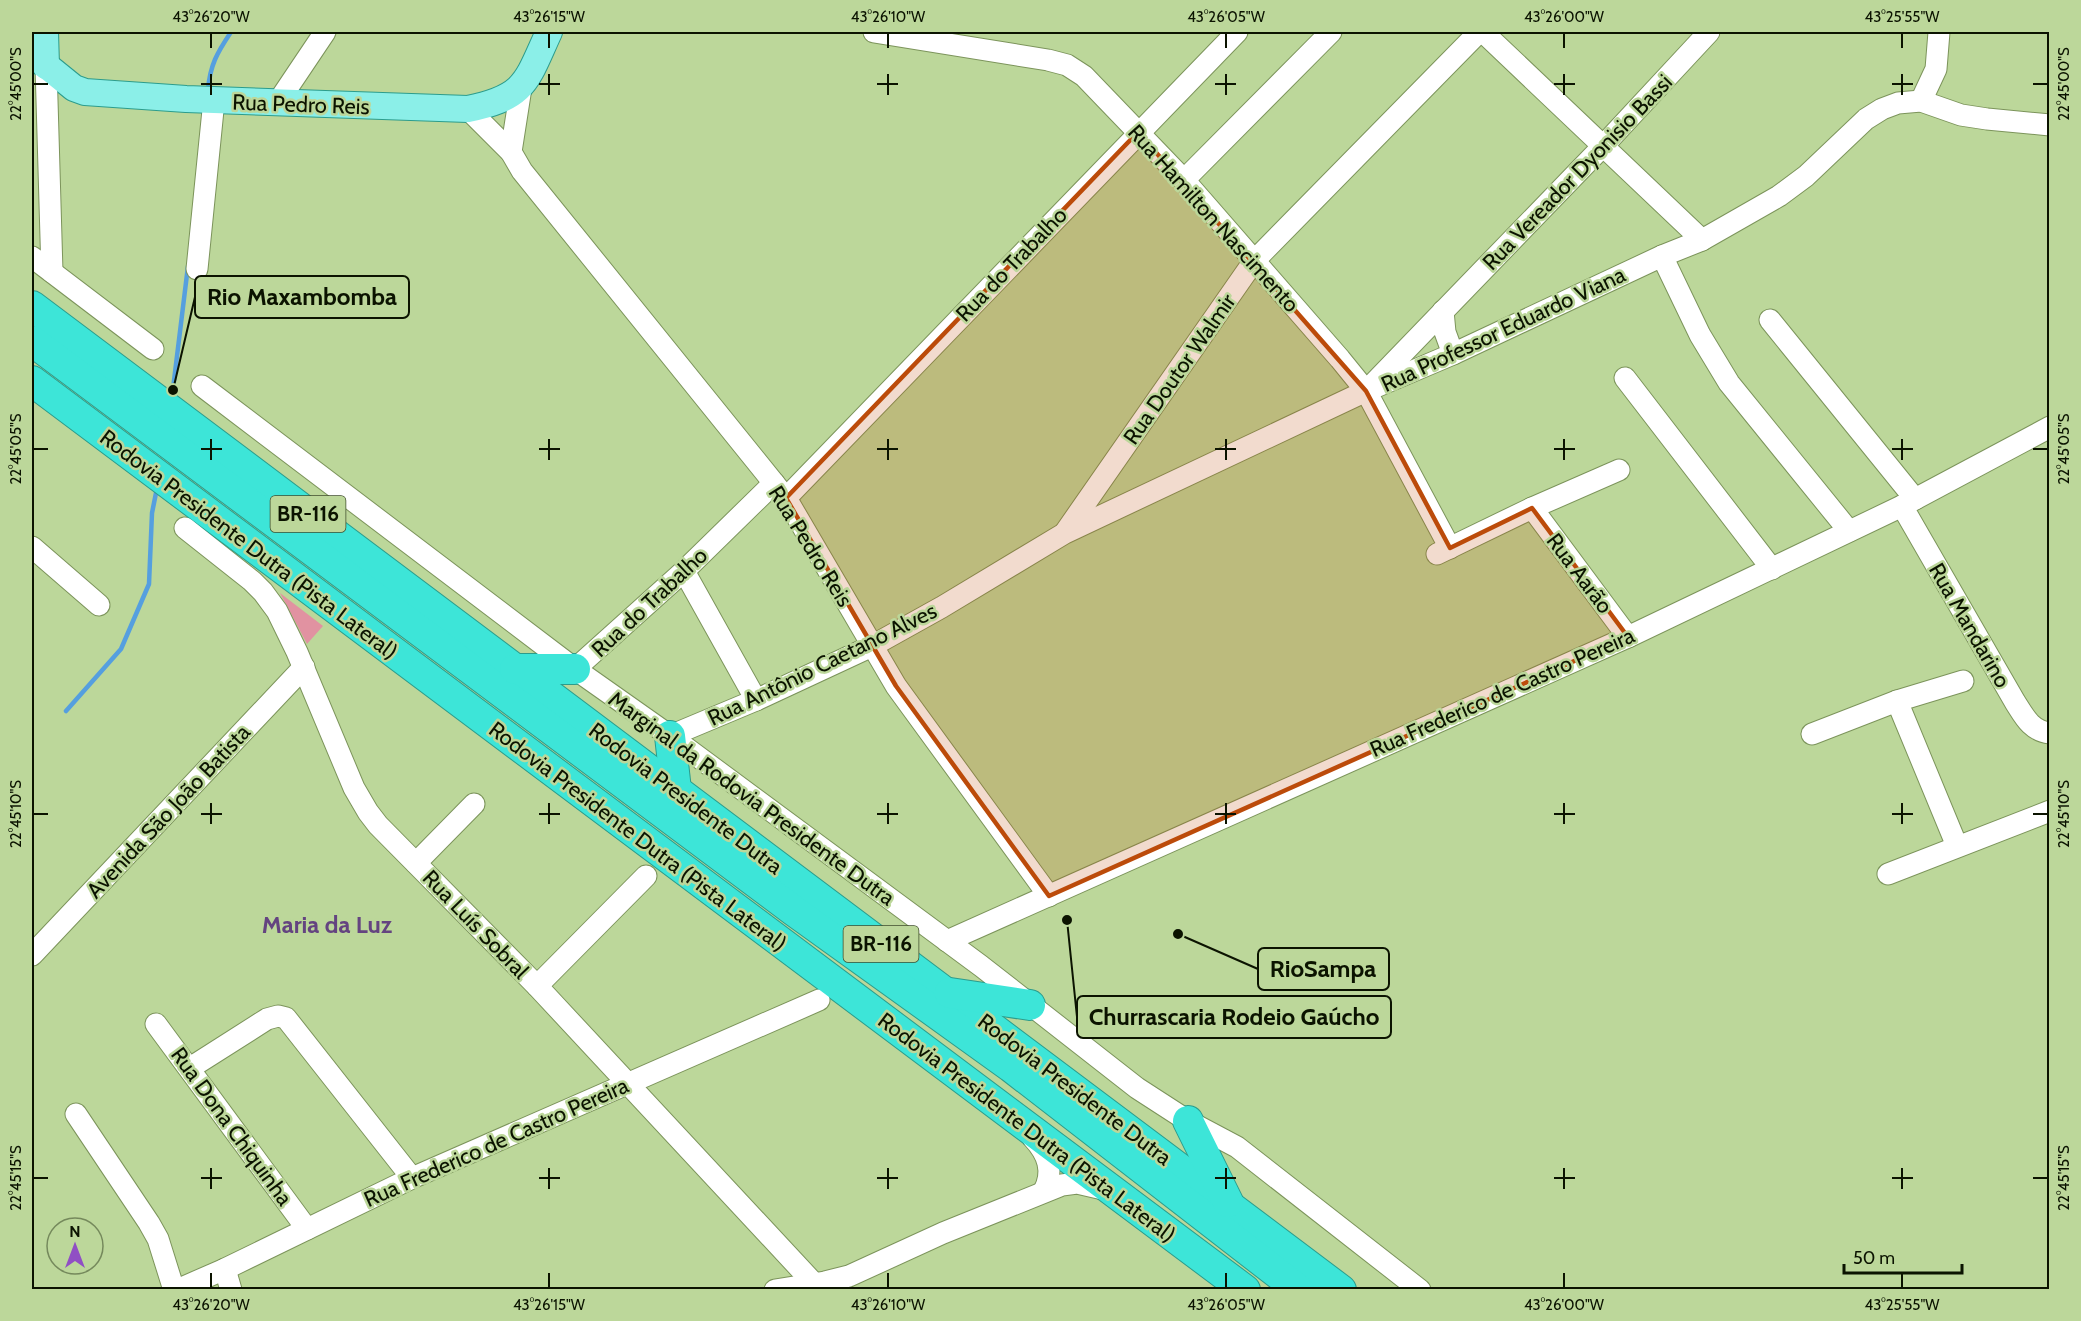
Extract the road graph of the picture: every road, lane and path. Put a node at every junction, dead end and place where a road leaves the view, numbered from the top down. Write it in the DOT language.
graph roads {
  1 [pos="45,32"];
  2 [pos="326,32"];
  3 [pos="549,32"];
  4 [pos="874,32"];
  5 [pos="1237,32"];
  6 [pos="1331,32"];
  7 [pos="1481,32"];
  8 [pos="1709,32"];
  9 [pos="1939,32"];
  10 [pos="39,60"];
  11 [pos="521,88"];
  12 [pos="213,100"];
  13 [pos="1921,101"];
  14 [pos="278,102"];
  15 [pos="468,109"];
  16 [pos="2049,125"];
  17 [pos="1138,132"];
  18 [pos="1603,146"];
  19 [pos="511,152"];
  20 [pos="1184,180"];
  21 [pos="1702,240"];
  22 [pos="1662,256"];
  23 [pos="32,257"];
  24 [pos="1254,261"];
  25 [pos="197,268"];
  26 [pos="51,272"];
  27 [pos="32,306"];
  28 [pos="1443,311"];
  29 [pos="1770,320"];
  30 [pos="32,341"];
  31 [pos="153,349"];
  32 [pos="1453,354"];
  33 [pos="1625,378"];
  34 [pos="32,381"];
  35 [pos="202,386"];
  36 [pos="1366,391"];
  37 [pos="2049,427"];
  38 [pos="1619,470"];
  39 [pos="780,490"];
  40 [pos="1908,502"];
  41 [pos="1532,508"];
  42 [pos="185,528"];
  43 [pos="1849,531"];
  44 [pos="1065,533"];
  45 [pos="32,547"];
  46 [pos="1772,569"];
  47 [pos="684,572"];
  48 [pos="99,605"];
  49 [pos="1628,637"];
  50 [pos="872,646"];
  51 [pos="304,667"];
  52 [pos="515,669"];
  53 [pos="575,669"];
  54 [pos="1963,681"];
  55 [pos="756,700"];
  56 [pos="1897,701"];
  57 [pos="2049,733"];
  58 [pos="1812,734"];
  59 [pos="670,736"];
  60 [pos="676,790"];
  61 [pos="474,804"];
  62 [pos="2049,811"];
  63 [pos="1957,846"];
  64 [pos="416,863"];
  65 [pos="1888,874"];
  66 [pos="646,876"];
  67 [pos="1049,896"];
  68 [pos="947,941"];
  69 [pos="32,955"];
  70 [pos="537,986"];
  71 [pos="945,992"];
  72 [pos="819,1000"];
  73 [pos="1030,1005"];
  74 [pos="156,1024"];
  75 [pos="190,1068"];
  76 [pos="627,1083"];
  77 [pos="76,1114"];
  78 [pos="1018,1120"];
  79 [pos="1188,1121"];
  80 [pos="412,1178"];
  81 [pos="1044,1191"];
  82 [pos="1113,1191"];
  83 [pos="1229,1204"];
  84 [pos="307,1229"];
  85 [pos="225,1269"];
  86 [pos="807,1287"];
  87 [pos="175,1290"];
  88 [pos="231,1290"];
  89 [pos="775,1290"];
  90 [pos="1245,1290"];
  91 [pos="1299,1290"];
  92 [pos="1341,1290"];
  93 [pos="1420,1290"];
  1 -- 10 [label="main road"];
  2 -- 14 [label="street"];
  3 -- 11 [label="main road"];
  4 -- 17 [label="street, Rua Hamilton Nascimento"];
  5 -- 17 [label="street, Rua do Trabalho"];
  6 -- 20 [label="street"];
  7 -- 18 [label="street"];
  7 -- 24 [label="street, Rua Doutor Walmir"];
  8 -- 18 [label="street, Rua Vereador Dyonisio Bassi"];
  9 -- 13 [label="street"];
  10 -- 12 [label="main road, Rua Pedro Reis"];
  10 -- 26 [label="street"];
  11 -- 15 [label="main road"];
  11 -- 19 [label="street"];
  12 -- 14 [label="main road, Rua Pedro Reis"];
  12 -- 25 [label="street"];
  13 -- 16 [label="street"];
  13 -- 21 [label="street, Rua Professor Eduardo Viana"];
  14 -- 15 [label="main road, Rua Pedro Reis"];
  15 -- 19 [label="street, Rua Pedro Reis"];
  17 -- 20 [label="street, Rua Hamilton Nascimento"];
  17 -- 39 [label="street, Rua do Trabalho"];
  18 -- 21 [label="street"];
  18 -- 28 [label="street, Rua Vereador Dyonisio Bassi"];
  19 -- 39 [label="street, Rua Pedro Reis"];
  20 -- 24 [label="street, Rua Hamilton Nascimento"];
  21 -- 22 [label="street, Rua Professor Eduardo Viana"];
  22 -- 32 [label="street, Rua Professor Eduardo Viana"];
  22 -- 43 [label="street"];
  23 -- 26 [label="street"];
  24 -- 36 [label="street, Rua Hamilton Nascimento"];
  24 -- 44 [label="street, Rua Doutor Walmir"];
  26 -- 31 [label="street"];
  27 -- 52 [label="highway, Rodovia Presidente Dutra / BR-116"];
  28 -- 32 [label="street"];
  28 -- 36 [label="street, Rua Vereador Dyonisio Bassi"];
  29 -- 40 [label="street, Rua Mandarino"];
  30 -- 91 [label="highway, Rodovia Presidente Dutra / BR-116"];
  32 -- 36 [label="street, Rua Professor Eduardo Viana"];
  33 -- 46 [label="street"];
  34 -- 78 [label="highway, Rodovia Presidente Dutra (Pista Lateral) / BR-116"];
  35 -- 53 [label="street, Marginal da Rodovia Presidente Dutra"];
  36 -- 41 [label="street, Rua Hamilton Nascimento"];
  36 -- 44 [label="street, Rua Professor Eduardo Viana"];
  37 -- 40 [label="street, Rua Frederico de Castro Pereira"];
  38 -- 41 [label="street"];
  39 -- 47 [label="street, Rua do Trabalho"];
  39 -- 50 [label="street, Rua Pedro Reis"];
  40 -- 43 [label="street, Rua Frederico de Castro Pereira"];
  40 -- 57 [label="street, Rua Mandarino"];
  41 -- 49 [label="street, Rua Aarão"];
  42 -- 51 [label="street, Rua Luís Sobral"];
  43 -- 46 [label="street, Rua Frederico de Castro Pereira"];
  44 -- 50 [label="street, Rua Antônio Caetano Alves"];
  45 -- 48 [label="street"];
  46 -- 49 [label="street, Rua Frederico de Castro Pereira"];
  47 -- 53 [label="street, Rua do Trabalho"];
  47 -- 55 [label="street"];
  49 -- 67 [label="street, Rua Frederico de Castro Pereira"];
  50 -- 55 [label="street, Rua Antônio Caetano Alves"];
  50 -- 67 [label="street, Rua Pedro Reis"];
  51 -- 64 [label="street, Rua Luís Sobral"];
  51 -- 69 [label="street, Avenida São João Batista"];
  52 -- 53 [label="highway"];
  52 -- 60 [label="highway, Rodovia Presidente Dutra / BR-116"];
  53 -- 59 [label="street, Marginal da Rodovia Presidente Dutra"];
  54 -- 56 [label="street"];
  55 -- 59 [label="street, Rua Antônio Caetano Alves"];
  56 -- 58 [label="street"];
  56 -- 63 [label="street"];
  59 -- 60 [label="highway"];
  59 -- 68 [label="street, Marginal da Rodovia Presidente Dutra"];
  60 -- 71 [label="highway, Rodovia Presidente Dutra / BR-116"];
  61 -- 64 [label="street"];
  62 -- 63 [label="street"];
  63 -- 65 [label="street"];
  64 -- 70 [label="street, Rua Luís Sobral"];
  66 -- 70 [label="street"];
  67 -- 68 [label="street, Rua Frederico de Castro Pereira"];
  68 -- 73 [label="street, Marginal da Rodovia Presidente Dutra"];
  70 -- 76 [label="street, Rua Luís Sobral"];
  71 -- 73 [label="highway"];
  71 -- 83 [label="highway, Rodovia Presidente Dutra / BR-116"];
  72 -- 76 [label="street, Rua Frederico de Castro Pereira"];
  73 -- 79 [label="street, Marginal da Rodovia Presidente Dutra"];
  74 -- 75 [label="street, Rua Dona Chiquinha"];
  75 -- 80 [label="street"];
  75 -- 84 [label="street, Rua Dona Chiquinha"];
  76 -- 80 [label="street, Rua Frederico de Castro Pereira"];
  76 -- 86 [label="street, Rua Luís Sobral"];
  77 -- 87 [label="street"];
  78 -- 81 [label="street"];
  78 -- 82 [label="highway, Rodovia Presidente Dutra (Pista Lateral) / BR-116"];
  79 -- 83 [label="highway"];
  79 -- 93 [label="street, Marginal da Rodovia Presidente Dutra"];
  80 -- 84 [label="street, Rua Frederico de Castro Pereira"];
  81 -- 82 [label="street"];
  81 -- 86 [label="street"];
  82 -- 90 [label="highway, Rodovia Presidente Dutra (Pista Lateral) / BR-116"];
  83 -- 92 [label="highway, Rodovia Presidente Dutra / BR-116"];
  84 -- 85 [label="street, Rua Frederico de Castro Pereira"];
  85 -- 87 [label="street, Rua Frederico de Castro Pereira"];
  85 -- 88 [label="street"];
  86 -- 89 [label="street"];
}
